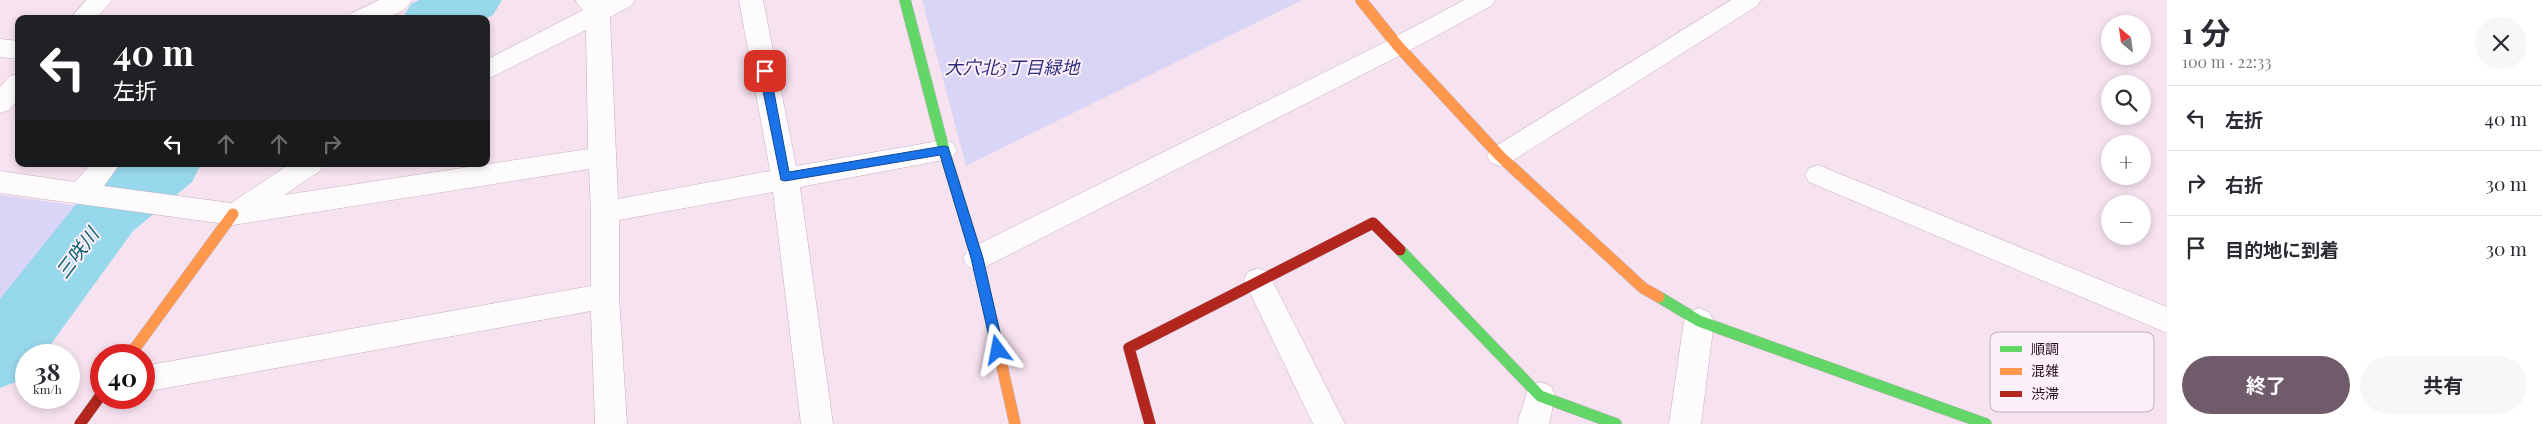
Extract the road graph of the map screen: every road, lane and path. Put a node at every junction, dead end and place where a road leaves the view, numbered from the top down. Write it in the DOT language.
graph roads {
  1 [pos="100,0"];
  2 [pos="400,0"];
  3 [pos="623,0"];
  4 [pos="751,0"];
  5 [pos="906,0"];
  6 [pos="1361,0"];
  7 [pos="1483,0"];
  8 [pos="1749,0"];
  9 [pos="592,6"];
  10 [pos="86,15"];
  11 [pos="369,15"];
  12 [pos="1398,46"];
  13 [pos="0,48"];
  14 [pos="15,50"];
  15 [pos="490,69"];
  16 [pos="15,87"];
  17 [pos="0,103"];
  18 [pos="944,150"];
  19 [pos="1500,156"];
  20 [pos="601,157"];
  21 [pos="104,167"];
  22 [pos="306,167"];
  23 [pos="1818,174"];
  24 [pos="785,177"];
  25 [pos="0,182"];
  26 [pos="81,193"];
  27 [pos="605,212"];
  28 [pos="233,214"];
  29 [pos="977,258"];
  30 [pos="1258,280"];
  31 [pos="605,296"];
  32 [pos="2167,320"];
  33 [pos="1700,321"];
  34 [pos="138,344"];
  35 [pos="155,377"];
  36 [pos="91,409"];
  37 [pos="1537,410"];
  38 [pos="80,424"];
  39 [pos="611,424"];
  40 [pos="817,424"];
  41 [pos="1015,424"];
  42 [pos="1150,424"];
  43 [pos="1329,424"];
  44 [pos="1616,424"];
  45 [pos="1685,424"];
  46 [pos="1986,424"];
  1 -- 10 [label="street"];
  2 -- 11 [label="street"];
  3 -- 9 [label="street"];
  4 -- 24 [label="street"];
  5 -- 18 [label="street"];
  6 -- 12 [label="street"];
  7 -- 12 [label="street"];
  8 -- 19 [label="street"];
  9 -- 15 [label="street"];
  9 -- 20 [label="street"];
  12 -- 19 [label="street"];
  12 -- 29 [label="street"];
  13 -- 14 [label="street"];
  16 -- 17 [label="street"];
  18 -- 24 [label="street"];
  18 -- 29 [label="street"];
  19 -- 33 [label="street"];
  20 -- 27 [label="street"];
  20 -- 28 [label="street"];
  21 -- 26 [label="street"];
  22 -- 28 [label="street"];
  23 -- 32 [label="street"];
  24 -- 27 [label="street"];
  24 -- 40 [label="street"];
  25 -- 26 [label="street"];
  26 -- 28 [label="street"];
  27 -- 31 [label="street"];
  28 -- 34 [label="street"];
  29 -- 41 [label="street"];
  30 -- 37 [label="street"];
  30 -- 42 [label="street"];
  30 -- 43 [label="street"];
  31 -- 35 [label="street"];
  31 -- 39 [label="street"];
  33 -- 45 [label="street"];
  33 -- 46 [label="street"];
  36 -- 38 [label="street"];
  37 -- 44 [label="street"];
}
